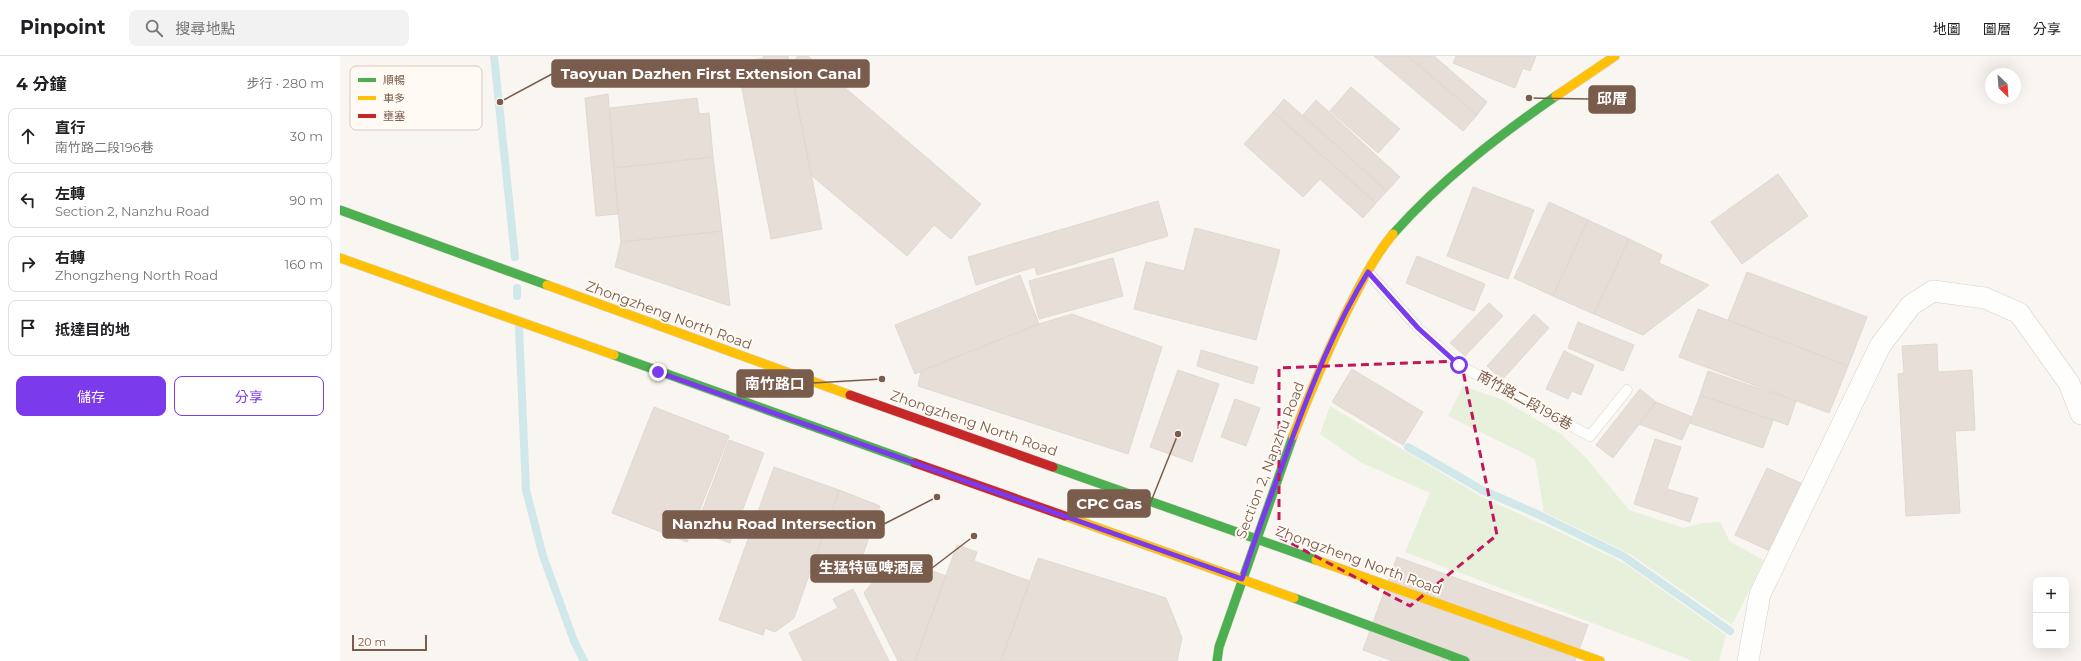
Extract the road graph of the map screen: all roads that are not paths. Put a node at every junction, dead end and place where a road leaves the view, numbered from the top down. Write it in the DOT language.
graph roads {
  1 [pos="1615,56"];
  2 [pos="340,210"];
  3 [pos="340,258"];
  4 [pos="1368,272"];
  5 [pos="1627,390"];
  6 [pos="2081,414"];
  7 [pos="1255,537"];
  8 [pos="1242,579"];
  9 [pos="1217,661"];
  10 [pos="1465,661"];
  11 [pos="1600,661"];
  12 [pos="1748,661"];
  1 -- 4 [label="street, Section 2, Nanzhu Road"];
  2 -- 7 [label="street, Zhongzheng North Road"];
  3 -- 8 [label="street"];
  4 -- 5 [label="lane, 南竹路二段196巷"];
  4 -- 7 [label="street, Section 2, Nanzhu Road"];
  6 -- 12 [label="street"];
  7 -- 8 [label="street, Section 2, Nanzhu Road"];
  7 -- 11 [label="street, Zhongzheng North Road"];
  8 -- 9 [label="street, Section 2, Nanzhu Road"];
  8 -- 10 [label="street"];
}
